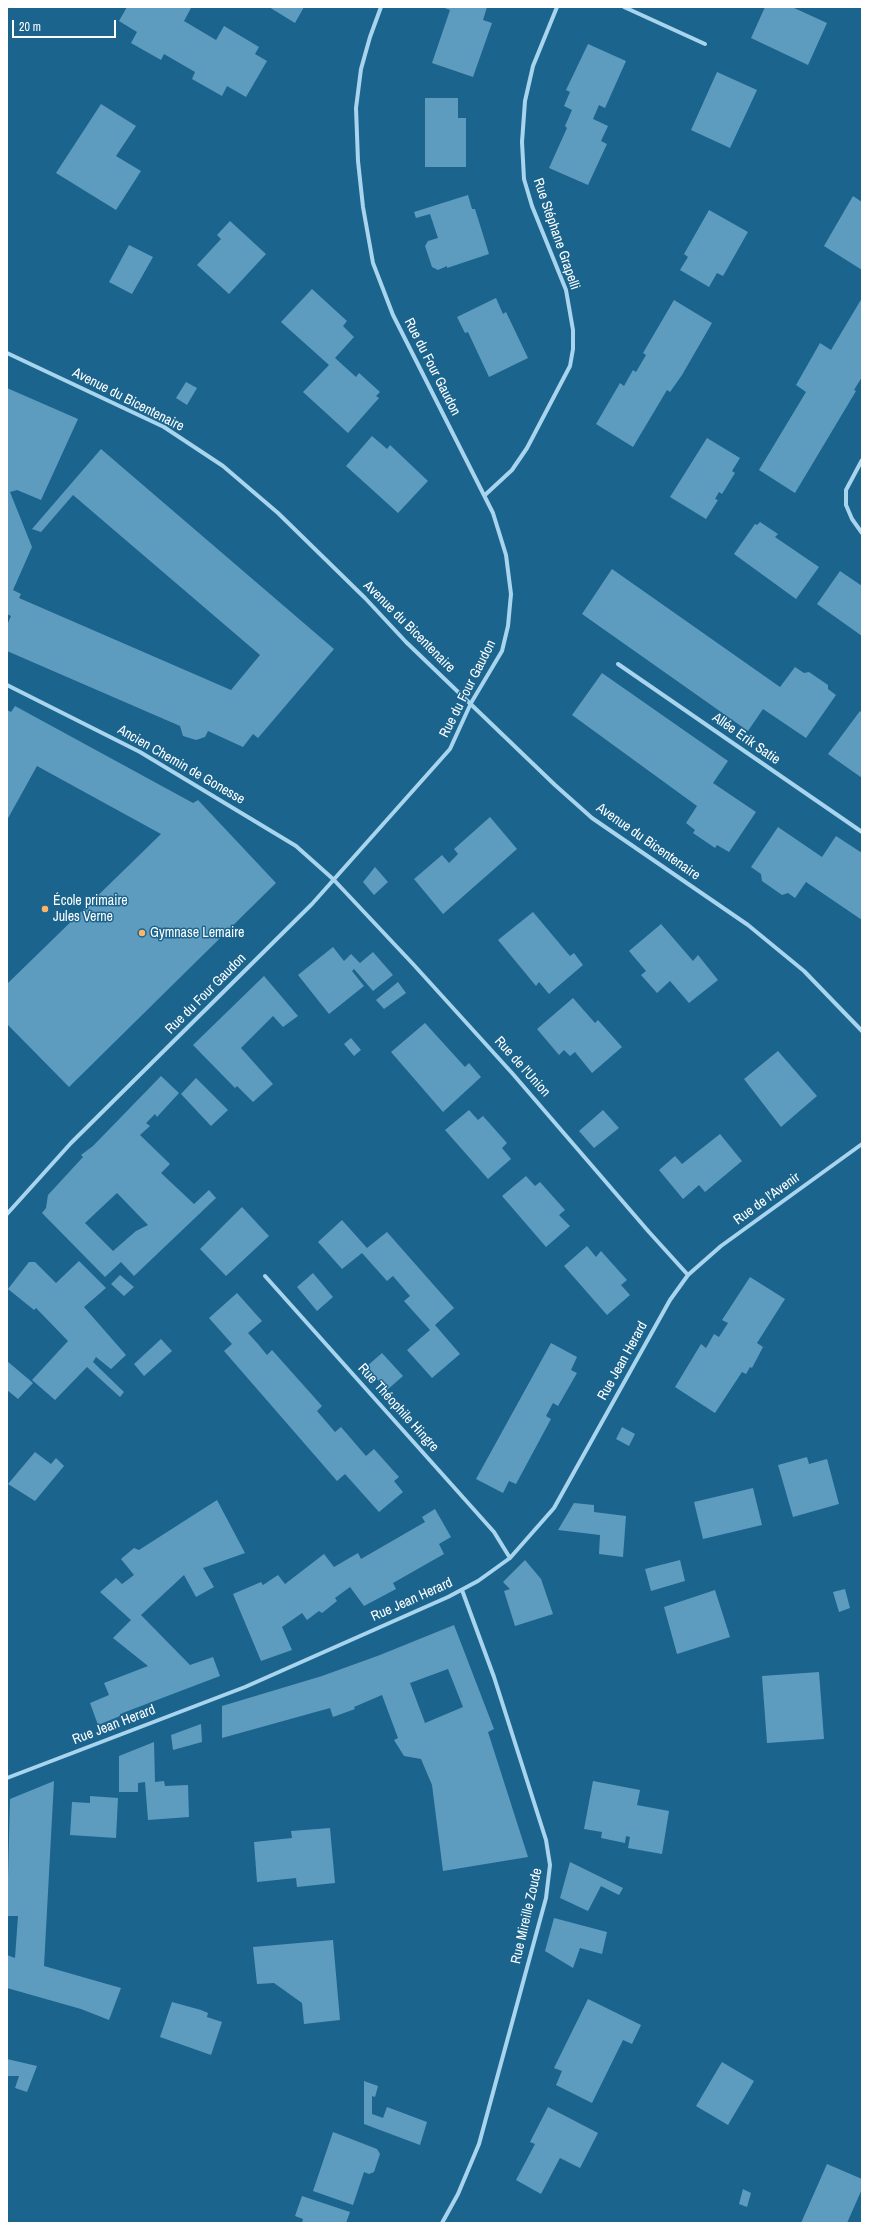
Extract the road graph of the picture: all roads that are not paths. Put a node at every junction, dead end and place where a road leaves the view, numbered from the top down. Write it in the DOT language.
graph roads {
  1 [pos="381,7"];
  2 [pos="557,7"];
  3 [pos="624,7"];
  4 [pos="705,44"];
  5 [pos="7,353"];
  6 [pos="862,460"];
  7 [pos="485,495"];
  8 [pos="862,533"];
  9 [pos="618,664"];
  10 [pos="7,685"];
  11 [pos="471,703"];
  12 [pos="862,832"];
  13 [pos="334,879"];
  14 [pos="862,1031"];
  15 [pos="862,1144"];
  16 [pos="7,1214"];
  17 [pos="688,1275"];
  18 [pos="265,1276"];
  19 [pos="510,1558"];
  20 [pos="462,1590"];
  21 [pos="7,1778"];
  22 [pos="442,2223"];
  1 -- 7 [label="street, Rue du Four Gaudon"];
  2 -- 7 [label="street, Rue Stéphane Grapelli"];
  3 -- 4 [label="street"];
  5 -- 11 [label="street, Avenue du Bicentenaire"];
  6 -- 8 [label="street"];
  7 -- 11 [label="street, Rue du Four Gaudon"];
  9 -- 12 [label="street, Allée Erik Satie"];
  10 -- 13 [label="street, Ancien Chemin de Gonesse"];
  11 -- 13 [label="street, Rue du Four Gaudon"];
  11 -- 14 [label="street, Avenue du Bicentenaire"];
  13 -- 16 [label="street, Rue du Four Gaudon"];
  13 -- 17 [label="street, Rue de l'Union"];
  15 -- 17 [label="street, Rue de l'Avenir"];
  17 -- 19 [label="street, Rue Jean Herard"];
  18 -- 19 [label="street, Rue Théophile Hingre"];
  19 -- 20 [label="street, Rue Jean Herard"];
  20 -- 21 [label="street, Rue Jean Herard"];
  20 -- 22 [label="street, Rue Mireille Zoude"];
}
